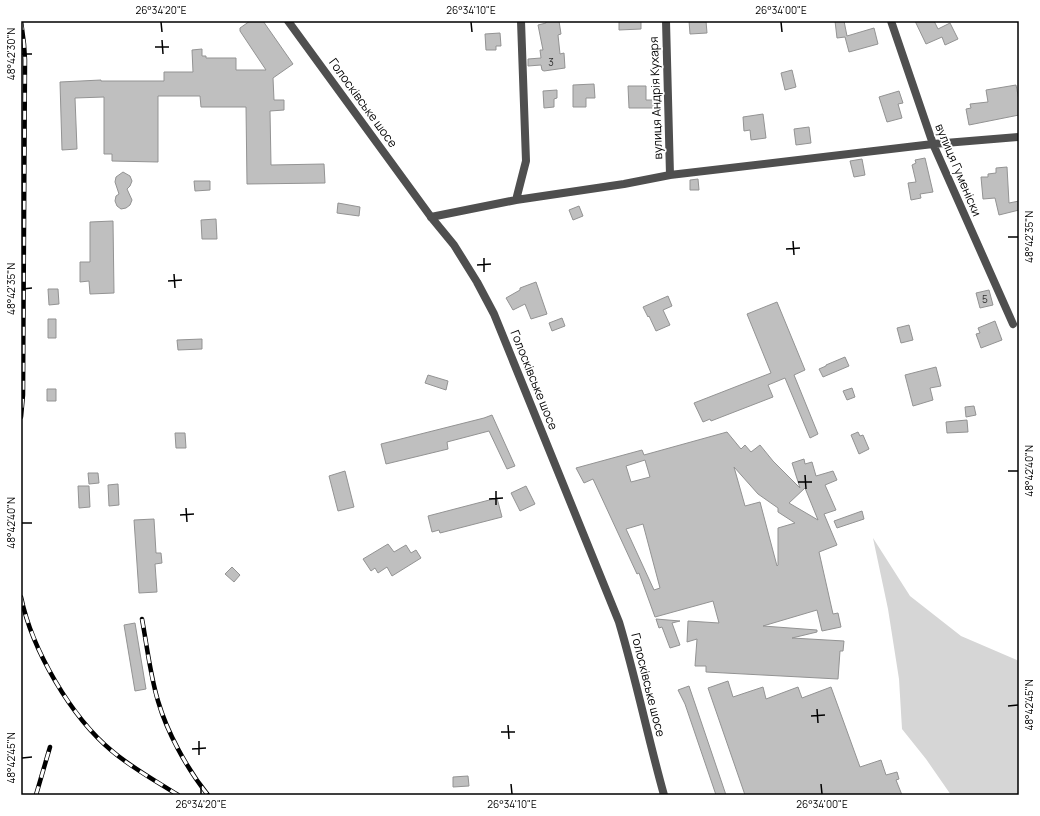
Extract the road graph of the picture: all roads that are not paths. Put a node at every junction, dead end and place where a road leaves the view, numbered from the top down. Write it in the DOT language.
graph roads {
  1 [pos="288,21"];
  2 [pos="521,21"];
  3 [pos="666,21"];
  4 [pos="891,21"];
  5 [pos="1019,137"];
  6 [pos="933,144"];
  7 [pos="670,175"];
  8 [pos="516,200"];
  9 [pos="431,217"];
  10 [pos="1013,324"];
  11 [pos="664,795"];
  1 -- 9 [label="street, Голосківське шосе"];
  2 -- 8 [label="street"];
  3 -- 7 [label="street, вулиця Андрія Кухаря"];
  4 -- 6 [label="street, вулиця Гуменіски"];
  5 -- 6 [label="street"];
  6 -- 7 [label="street"];
  6 -- 10 [label="street, вулиця Гуменіски"];
  7 -- 8 [label="street"];
  8 -- 9 [label="street"];
  9 -- 11 [label="street, Голосківське шосе"];
}
